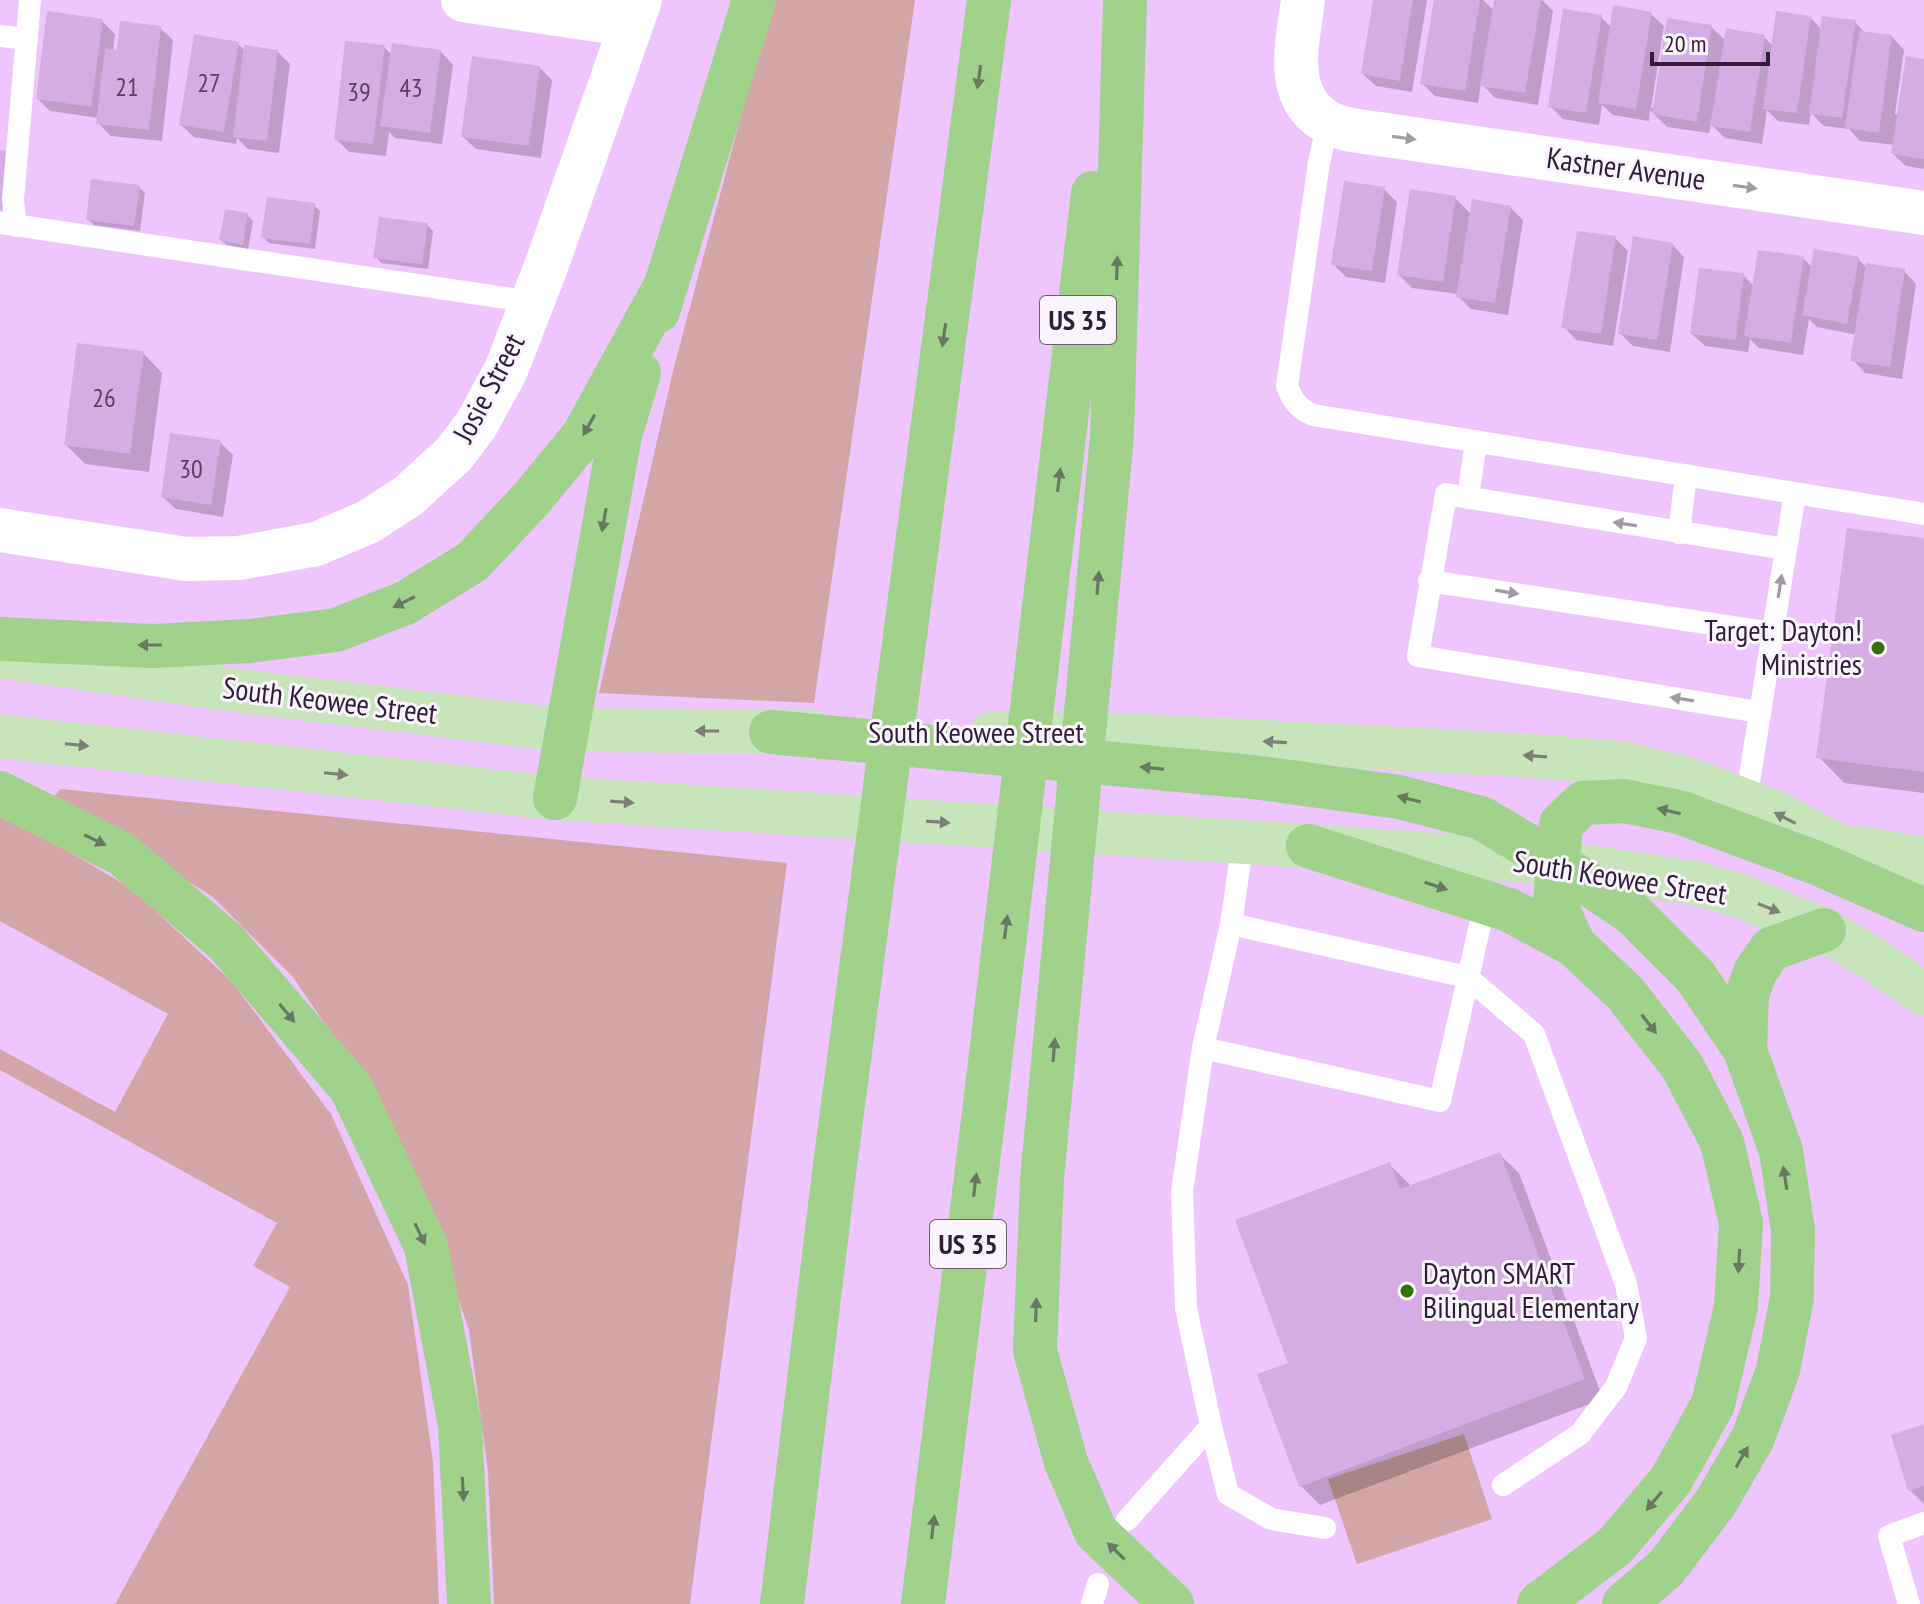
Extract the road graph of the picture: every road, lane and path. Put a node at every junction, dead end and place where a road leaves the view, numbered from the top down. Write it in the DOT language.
graph roads {
  1 [pos="30,0"];
  2 [pos="463,0"];
  3 [pos="754,0"];
  4 [pos="989,0"];
  5 [pos="1116,0"];
  6 [pos="1125,0"];
  7 [pos="1303,0"];
  8 [pos="635,13"];
  9 [pos="0,36"];
  10 [pos="27,39"];
  11 [pos="1328,123"];
  12 [pos="1924,213"];
  13 [pos="8,224"];
  14 [pos="667,283"];
  15 [pos="532,302"];
  16 [pos="1476,441"];
  17 [pos="1686,475"];
  18 [pos="1795,493"];
  19 [pos="1468,498"];
  20 [pos="1924,514"];
  21 [pos="0,530"];
  22 [pos="1679,533"];
  23 [pos="1786,549"];
  24 [pos="1429,581"];
  25 [pos="1772,633"];
  26 [pos="0,639"];
  27 [pos="0,656"];
  28 [pos="1759,712"];
  29 [pos="566,730"];
  30 [pos="771,732"];
  31 [pos="0,736"];
  32 [pos="0,793"];
  33 [pos="555,798"];
  34 [pos="1746,801"];
  35 [pos="1243,841"];
  36 [pos="1831,842"];
  37 [pos="1308,846"];
  38 [pos="1924,857"];
  39 [pos="1557,863"];
  40 [pos="1924,900"];
  41 [pos="1485,901"];
  42 [pos="1924,910"];
  43 [pos="1231,924"];
  44 [pos="1824,930"];
  45 [pos="1574,945"];
  46 [pos="1467,977"];
  47 [pos="1924,994"];
  48 [pos="1203,1048"];
  49 [pos="1745,1050"];
  50 [pos="834,1173"];
  51 [pos="1211,1426"];
  52 [pos="1503,1485"];
  53 [pos="1127,1520"];
  54 [pos="1924,1523"];
  55 [pos="1325,1528"];
  56 [pos="469,1604"];
  57 [pos="757,1604"];
  58 [pos="782,1604"];
  59 [pos="923,1604"];
  60 [pos="1172,1604"];
  61 [pos="1539,1604"];
  62 [pos="1624,1604"];
  63 [pos="1909,1604"];
  1 -- 10 [label="lane"];
  2 -- 8 [label="street"];
  3 -- 14 [label="highway"];
  4 -- 50 [label="highway, one-way"];
  59 -- 5 [label="highway, US 35, one-way"];
  60 -- 6 [label="highway, one-way"];
  7 -- 11 [label="street"];
  8 -- 15 [label="street, Josie Street"];
  9 -- 10 [label="lane"];
  10 -- 13 [label="lane"];
  11 -- 12 [label="street, Kastner Avenue, one-way"];
  11 -- 16 [label="lane"];
  13 -- 15 [label="lane"];
  14 -- 26 [label="highway, one-way"];
  14 -- 29 [label="highway, one-way"];
  15 -- 21 [label="street, Josie Street"];
  16 -- 17 [label="lane"];
  16 -- 19 [label="lane"];
  17 -- 18 [label="lane"];
  17 -- 22 [label="lane"];
  18 -- 20 [label="lane"];
  18 -- 23 [label="lane"];
  22 -- 19 [label="lane, one-way"];
  19 -- 24 [label="lane"];
  22 -- 23 [label="lane"];
  25 -- 23 [label="lane, one-way"];
  24 -- 25 [label="lane, one-way"];
  28 -- 24 [label="lane, one-way"];
  25 -- 28 [label="lane"];
  27 -- 29 [label="main road, South Keowee Street"];
  28 -- 34 [label="lane"];
  30 -- 29 [label="main road, South Keowee Street, one-way"];
  29 -- 33 [label="highway"];
  34 -- 30 [label="main road, South Keowee Street, one-way"];
  39 -- 30 [label="highway, one-way"];
  31 -- 33 [label="main road, South Keowee Street, one-way"];
  32 -- 56 [label="highway, one-way"];
  33 -- 35 [label="main road, South Keowee Street, one-way"];
  36 -- 34 [label="main road, South Keowee Street, one-way"];
  35 -- 37 [label="main road, South Keowee Street"];
  35 -- 43 [label="lane"];
  36 -- 38 [label="main road"];
  36 -- 40 [label="main road, South Keowee Street"];
  37 -- 39 [label="main road, South Keowee Street"];
  37 -- 41 [label="highway, one-way"];
  42 -- 39 [label="highway, one-way"];
  39 -- 44 [label="main road, South Keowee Street, one-way"];
  39 -- 45 [label="highway"];
  39 -- 49 [label="highway"];
  41 -- 45 [label="highway"];
  41 -- 46 [label="lane"];
  43 -- 46 [label="lane"];
  43 -- 48 [label="lane"];
  44 -- 47 [label="main road, South Keowee Street"];
  44 -- 49 [label="highway"];
  45 -- 61 [label="highway, one-way"];
  46 -- 48 [label="lane"];
  46 -- 52 [label="lane"];
  48 -- 51 [label="lane"];
  62 -- 49 [label="highway, one-way"];
  50 -- 57 [label="highway"];
  50 -- 58 [label="highway"];
  51 -- 53 [label="lane"];
  51 -- 55 [label="lane"];
  54 -- 63 [label="lane"];
}
